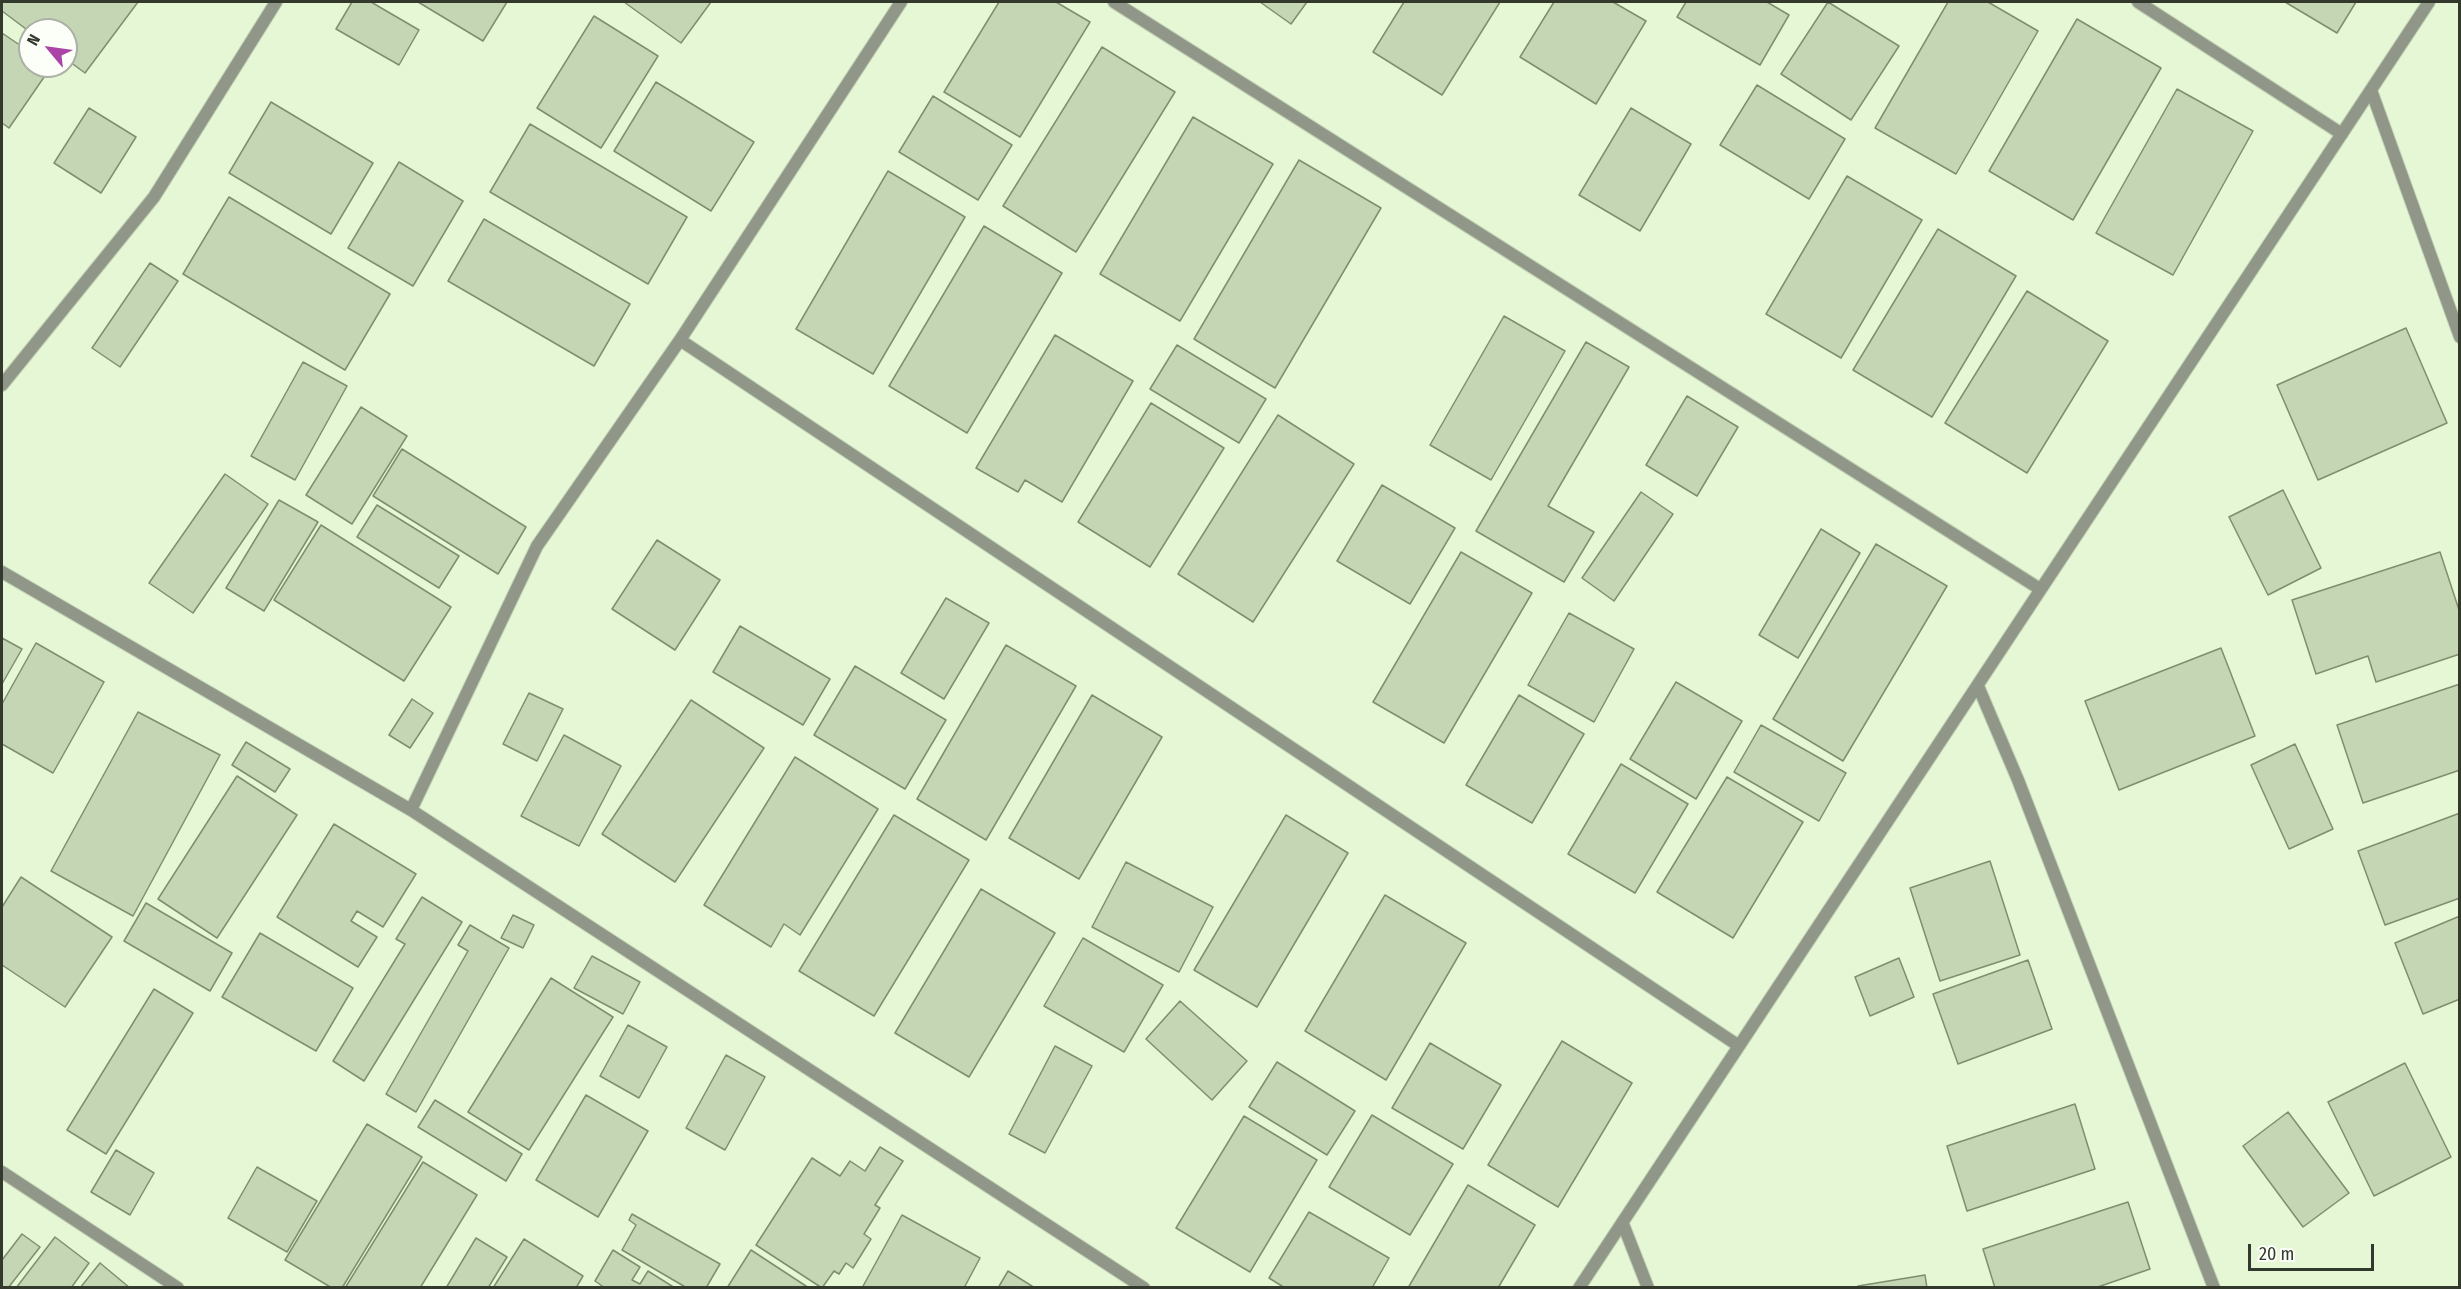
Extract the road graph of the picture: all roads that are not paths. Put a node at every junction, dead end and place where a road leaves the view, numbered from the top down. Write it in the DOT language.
graph roads {
  1 [pos="276,2"];
  2 [pos="900,2"];
  3 [pos="1114,2"];
  4 [pos="2138,2"];
  5 [pos="2429,2"];
  6 [pos="2371,90"];
  7 [pos="2342,134"];
  8 [pos="2460,337"];
  9 [pos="680,340"];
  10 [pos="2,385"];
  11 [pos="2,572"];
  12 [pos="2040,589"];
  13 [pos="1978,686"];
  14 [pos="411,810"];
  15 [pos="1739,1046"];
  16 [pos="2,1172"];
  17 [pos="1623,1224"];
  18 [pos="178,1287"];
  19 [pos="1144,1287"];
  20 [pos="1579,1287"];
  21 [pos="1648,1287"];
  22 [pos="2214,1287"];
  1 -- 10 [label="street"];
  2 -- 9 [label="street"];
  3 -- 12 [label="street"];
  4 -- 7 [label="street"];
  5 -- 6 [label="street"];
  6 -- 7 [label="street"];
  6 -- 8 [label="street"];
  7 -- 12 [label="street"];
  9 -- 14 [label="street"];
  9 -- 15 [label="street"];
  11 -- 14 [label="street"];
  12 -- 13 [label="street"];
  13 -- 15 [label="street"];
  13 -- 22 [label="street"];
  14 -- 19 [label="street"];
  15 -- 17 [label="street"];
  16 -- 18 [label="street"];
  17 -- 20 [label="street"];
  17 -- 21 [label="street"];
}
